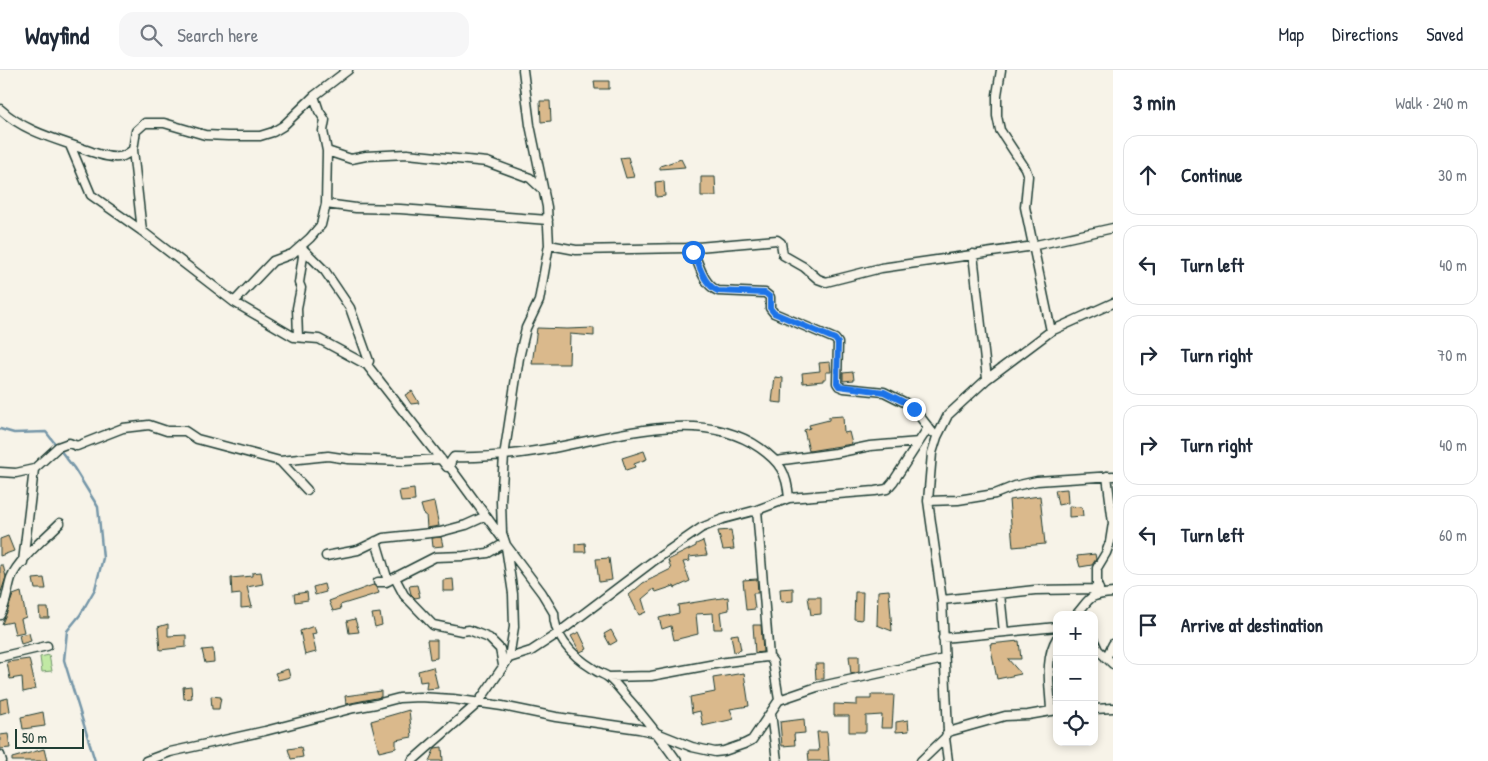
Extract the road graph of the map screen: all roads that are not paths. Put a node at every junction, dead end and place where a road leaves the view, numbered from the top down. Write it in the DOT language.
graph roads {
  1 [pos="348,70"];
  2 [pos="523,70"];
  3 [pos="1002,70"];
  4 [pos="314,96"];
  5 [pos="0,109"];
  6 [pos="70,145"];
  7 [pos="327,152"];
  8 [pos="133,153"];
  9 [pos="544,191"];
  10 [pos="326,204"];
  11 [pos="548,220"];
  12 [pos="1113,228"];
  13 [pos="142,231"];
  14 [pos="549,245"];
  15 [pos="301,246"];
  16 [pos="1033,246"];
  17 [pos="691,247"];
  18 [pos="973,254"];
  19 [pos="234,302"];
  20 [pos="1113,304"];
  21 [pos="1051,331"];
  22 [pos="298,337"];
  23 [pos="366,365"];
  24 [pos="988,378"];
  25 [pos="928,428"];
  26 [pos="937,437"];
  27 [pos="919,442"];
  28 [pos="504,456"];
  29 [pos="441,459"];
  30 [pos="280,461"];
  31 [pos="776,461"];
  32 [pos="450,467"];
  33 [pos="34,469"];
  34 [pos="0,472"];
  35 [pos="1110,476"];
  36 [pos="307,490"];
  37 [pos="789,498"];
  38 [pos="928,501"];
  39 [pos="757,510"];
  40 [pos="486,516"];
  41 [pos="60,522"];
  42 [pos="1113,523"];
  43 [pos="376,541"];
  44 [pos="505,543"];
  45 [pos="326,556"];
  46 [pos="22,562"];
  47 [pos="392,579"];
  48 [pos="378,582"];
  49 [pos="1099,591"];
  50 [pos="1113,593"];
  51 [pos="1000,594"];
  52 [pos="942,600"];
  53 [pos="1081,611"];
  54 [pos="0,615"];
  55 [pos="1053,627"];
  56 [pos="1004,632"];
  57 [pos="558,634"];
  58 [pos="943,638"];
  59 [pos="1113,644"];
  60 [pos="47,646"];
  61 [pos="1053,646"];
  62 [pos="1098,652"];
  63 [pos="0,657"];
  64 [pos="769,657"];
  65 [pos="508,658"];
  66 [pos="1106,658"];
  67 [pos="944,659"];
  68 [pos="1113,664"];
  69 [pos="504,665"];
  70 [pos="608,677"];
  71 [pos="780,700"];
  72 [pos="1053,701"];
  73 [pos="478,703"];
  74 [pos="1113,708"];
  75 [pos="1053,710"];
  76 [pos="1098,710"];
  77 [pos="771,714"];
  78 [pos="657,733"];
  79 [pos="947,735"];
  80 [pos="0,755"];
  81 [pos="2,761"];
  82 [pos="146,761"];
  83 [pos="412,761"];
  84 [pos="677,761"];
  85 [pos="778,761"];
  86 [pos="921,761"];
  87 [pos="948,761"];
  1 -- 4 [label="street"];
  2 -- 9 [label="street"];
  3 -- 16 [label="street"];
  4 -- 7 [label="street"];
  4 -- 8 [label="street"];
  5 -- 6 [label="street"];
  6 -- 8 [label="street"];
  6 -- 13 [label="street"];
  7 -- 9 [label="street"];
  7 -- 10 [label="street"];
  8 -- 13 [label="street"];
  9 -- 11 [label="street"];
  10 -- 11 [label="street"];
  10 -- 15 [label="street"];
  11 -- 14 [label="street"];
  12 -- 16 [label="street"];
  13 -- 19 [label="street"];
  14 -- 17 [label="street"];
  14 -- 28 [label="street"];
  15 -- 19 [label="street"];
  15 -- 22 [label="street"];
  15 -- 23 [label="street"];
  16 -- 18 [label="street"];
  16 -- 21 [label="street"];
  17 -- 18 [label="street"];
  17 -- 25 [label="street"];
  18 -- 24 [label="street"];
  19 -- 22 [label="street"];
  20 -- 21 [label="street"];
  21 -- 24 [label="street"];
  22 -- 23 [label="street"];
  23 -- 29 [label="street"];
  24 -- 26 [label="street"];
  25 -- 26 [label="street"];
  25 -- 27 [label="street"];
  26 -- 38 [label="street"];
  27 -- 31 [label="street"];
  27 -- 37 [label="street"];
  28 -- 31 [label="street"];
  28 -- 32 [label="street"];
  28 -- 44 [label="street"];
  29 -- 30 [label="street"];
  29 -- 32 [label="street"];
  30 -- 33 [label="street"];
  30 -- 36 [label="street"];
  31 -- 37 [label="street"];
  32 -- 40 [label="street"];
  33 -- 34 [label="street"];
  33 -- 46 [label="street"];
  35 -- 38 [label="street"];
  35 -- 42 [label="street"];
  37 -- 39 [label="street"];
  38 -- 52 [label="street"];
  39 -- 57 [label="street"];
  39 -- 64 [label="street"];
  40 -- 43 [label="street"];
  40 -- 44 [label="street"];
  41 -- 46 [label="street"];
  42 -- 49 [label="street"];
  43 -- 45 [label="street"];
  43 -- 47 [label="street"];
  44 -- 47 [label="street"];
  44 -- 57 [label="street"];
  44 -- 65 [label="street"];
  46 -- 54 [label="street"];
  47 -- 48 [label="street"];
  47 -- 69 [label="street"];
  49 -- 50 [label="street"];
  49 -- 51 [label="street"];
  49 -- 53 [label="street"];
  51 -- 52 [label="street"];
  51 -- 56 [label="street"];
  52 -- 58 [label="street"];
  55 -- 56 [label="street"];
  56 -- 58 [label="street"];
  57 -- 65 [label="street"];
  57 -- 70 [label="street"];
  58 -- 67 [label="street"];
  59 -- 66 [label="street"];
  60 -- 63 [label="street"];
  61 -- 72 [label="street"];
  62 -- 66 [label="street"];
  64 -- 70 [label="street"];
  64 -- 71 [label="street"];
  65 -- 69 [label="street"];
  66 -- 68 [label="street"];
  67 -- 71 [label="street"];
  67 -- 79 [label="street"];
  69 -- 73 [label="street"];
  70 -- 78 [label="street"];
  71 -- 77 [label="street"];
  73 -- 78 [label="street"];
  73 -- 82 [label="street"];
  73 -- 83 [label="street"];
  74 -- 76 [label="street"];
  75 -- 79 [label="street"];
  77 -- 78 [label="street"];
  77 -- 85 [label="street"];
  78 -- 84 [label="street"];
  79 -- 86 [label="street"];
  79 -- 87 [label="street"];
  80 -- 81 [label="street"];
}
